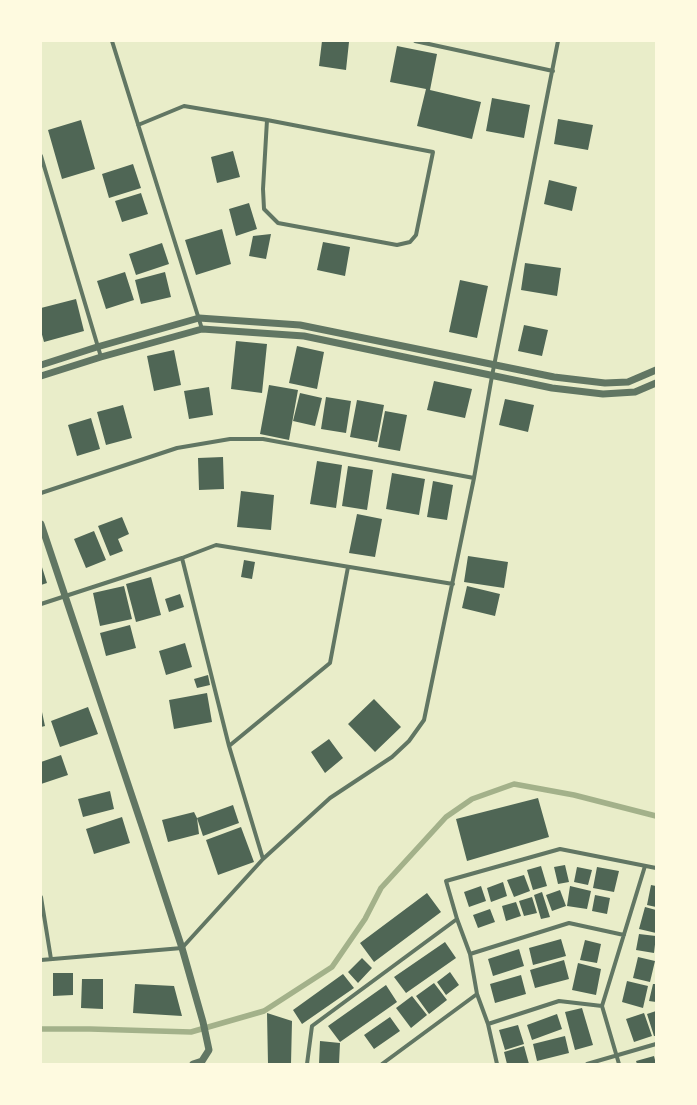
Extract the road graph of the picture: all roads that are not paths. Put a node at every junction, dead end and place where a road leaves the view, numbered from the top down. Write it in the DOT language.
graph roads {
  1 [pos="112,41"];
  2 [pos="415,41"];
  3 [pos="443,41"];
  4 [pos="558,41"];
  5 [pos="442,47"];
  6 [pos="552,71"];
  7 [pos="267,120"];
  8 [pos="138,125"];
  9 [pos="41,156"];
  10 [pos="199,318"];
  11 [pos="202,329"];
  12 [pos="97,347"];
  13 [pos="101,357"];
  14 [pos="41,365"];
  15 [pos="495,365"];
  16 [pos="656,370"];
  17 [pos="41,376"];
  18 [pos="492,376"];
  19 [pos="656,383"];
  20 [pos="474,478"];
  21 [pos="41,492"];
  22 [pos="41,524"];
  23 [pos="182,558"];
  24 [pos="348,567"];
  25 [pos="453,584"];
  26 [pos="64,597"];
  27 [pos="41,604"];
  28 [pos="229,746"];
  29 [pos="263,859"];
  30 [pos="645,866"];
  31 [pos="656,868"];
  32 [pos="41,897"];
  33 [pos="457,919"];
  34 [pos="624,934"];
  35 [pos="182,948"];
  36 [pos="470,954"];
  37 [pos="51,959"];
  38 [pos="41,960"];
  39 [pos="477,994"];
  40 [pos="602,1006"];
  41 [pos="488,1024"];
  42 [pos="656,1044"];
  43 [pos="617,1055"];
  44 [pos="193,1064"];
  45 [pos="307,1064"];
  46 [pos="382,1064"];
  47 [pos="497,1064"];
  48 [pos="587,1064"];
  49 [pos="620,1064"];
  1 -- 8 [label="street"];
  2 -- 5 [label="street"];
  3 -- 5 [label="street"];
  4 -- 6 [label="street"];
  5 -- 6 [label="street"];
  6 -- 15 [label="street"];
  7 -- 7 [label="street"];
  7 -- 8 [label="street"];
  8 -- 10 [label="street"];
  9 -- 12 [label="street"];
  10 -- 11 [label="street"];
  10 -- 12 [label="street"];
  10 -- 15 [label="street"];
  11 -- 13 [label="street"];
  11 -- 18 [label="street"];
  12 -- 13 [label="street"];
  12 -- 14 [label="street"];
  13 -- 17 [label="street"];
  15 -- 16 [label="street"];
  15 -- 18 [label="street"];
  18 -- 19 [label="street"];
  18 -- 20 [label="street"];
  20 -- 21 [label="street"];
  20 -- 25 [label="street"];
  22 -- 26 [label="street"];
  23 -- 24 [label="street"];
  23 -- 26 [label="street"];
  23 -- 28 [label="street"];
  24 -- 25 [label="street"];
  24 -- 28 [label="street"];
  25 -- 29 [label="street"];
  26 -- 27 [label="street"];
  26 -- 35 [label="street"];
  28 -- 29 [label="street"];
  29 -- 35 [label="street"];
  30 -- 31 [label="street"];
  30 -- 33 [label="street"];
  30 -- 34 [label="street"];
  32 -- 37 [label="street"];
  33 -- 36 [label="street"];
  33 -- 45 [label="street"];
  34 -- 36 [label="street"];
  34 -- 40 [label="street"];
  35 -- 37 [label="street"];
  35 -- 44 [label="street"];
  36 -- 39 [label="street"];
  37 -- 38 [label="street"];
  39 -- 41 [label="street"];
  39 -- 46 [label="street"];
  40 -- 41 [label="street"];
  40 -- 43 [label="street"];
  41 -- 47 [label="street"];
  42 -- 43 [label="street"];
  43 -- 48 [label="street"];
  43 -- 49 [label="street"];
}
